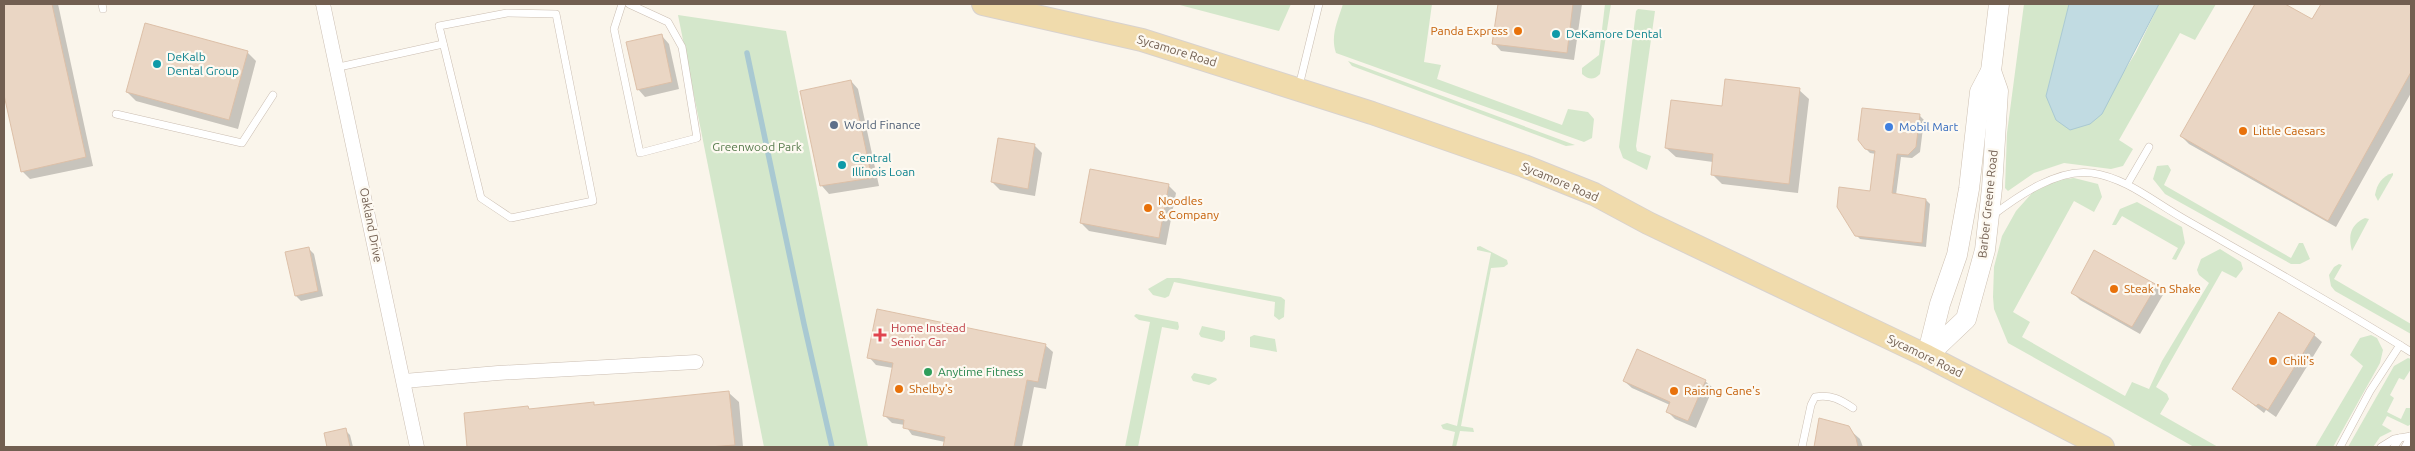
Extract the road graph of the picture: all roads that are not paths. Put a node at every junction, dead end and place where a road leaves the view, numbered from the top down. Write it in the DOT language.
graph roads {
  1 [pos="324,4"];
  2 [pos="622,4"];
  3 [pos="629,4"];
  4 [pos="983,4"];
  5 [pos="1319,4"];
  6 [pos="1998,4"];
  7 [pos="443,44"];
  8 [pos="339,67"];
  9 [pos="1991,70"];
  10 [pos="1298,89"];
  11 [pos="272,95"];
  12 [pos="116,114"];
  13 [pos="2149,147"];
  14 [pos="2128,183"];
  15 [pos="1989,219"];
  16 [pos="2400,345"];
  17 [pos="2411,352"];
  18 [pos="1927,356"];
  19 [pos="696,362"];
  20 [pos="404,381"];
  21 [pos="1853,408"];
  22 [pos="2411,436"];
  23 [pos="2400,438"];
  24 [pos="418,447"];
  25 [pos="1802,447"];
  26 [pos="2103,447"];
  27 [pos="2340,447"];
  28 [pos="2381,447"];
  29 [pos="2394,447"];
  30 [pos="2405,447"];
  1 -- 8 [label="street, Oakland Drive"];
  2 -- 3 [label="lane"];
  4 -- 10 [label="main road, Sycamore Road"];
  5 -- 10 [label="lane"];
  6 -- 9 [label="main road, Barber Greene Road"];
  7 -- 7 [label="lane"];
  7 -- 8 [label="lane"];
  8 -- 20 [label="street, Oakland Drive"];
  9 -- 15 [label="main road, Barber Greene Road"];
  9 -- 18 [label="main road, Barber Greene Road"];
  10 -- 18 [label="main road, Sycamore Road"];
  11 -- 12 [label="lane"];
  13 -- 14 [label="lane"];
  14 -- 15 [label="lane"];
  14 -- 16 [label="lane"];
  15 -- 18 [label="main road, Barber Greene Road"];
  16 -- 17 [label="lane"];
  16 -- 27 [label="lane"];
  18 -- 26 [label="main road, Sycamore Road"];
  19 -- 20 [label="street"];
  20 -- 24 [label="street, Oakland Drive"];
  21 -- 25 [label="lane"];
  22 -- 23 [label="lane"];
  22 -- 30 [label="lane"];
  23 -- 28 [label="lane"];
  23 -- 29 [label="lane"];
}
